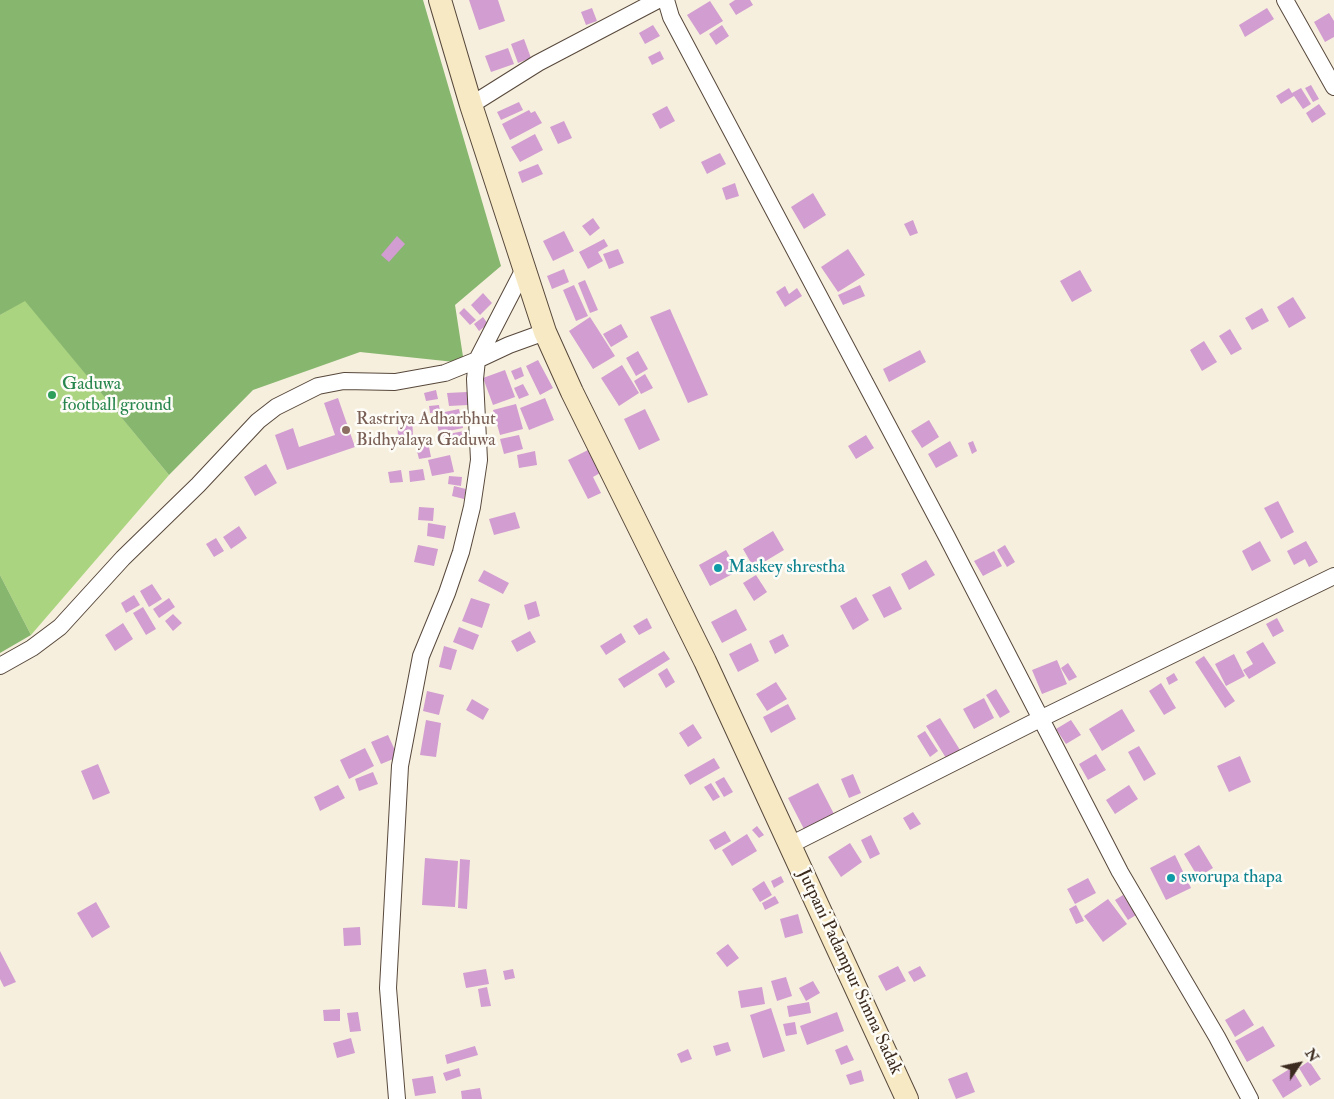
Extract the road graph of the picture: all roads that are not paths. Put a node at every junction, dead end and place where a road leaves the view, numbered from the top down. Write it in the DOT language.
graph roads {
  1 [pos="440,0"];
  2 [pos="658,0"];
  3 [pos="666,0"];
  4 [pos="1285,0"];
  5 [pos="1334,87"];
  6 [pos="471,105"];
  7 [pos="524,269"];
  8 [pos="545,332"];
  9 [pos="477,360"];
  10 [pos="1334,576"];
  11 [pos="0,666"];
  12 [pos="1040,718"];
  13 [pos="790,844"];
  14 [pos="397,1099"];
  15 [pos="907,1099"];
  16 [pos="1250,1099"];
  1 -- 6 [label="street, Jutpani Padampur Simna Sadak"];
  2 -- 6 [label="street"];
  3 -- 12 [label="street"];
  4 -- 5 [label="street"];
  6 -- 7 [label="street, Jutpani Padampur Simna Sadak"];
  7 -- 8 [label="street, Jutpani Padampur Simna Sadak"];
  7 -- 9 [label="street"];
  8 -- 9 [label="street"];
  8 -- 13 [label="street, Jutpani Padampur Simna Sadak"];
  9 -- 11 [label="street"];
  9 -- 14 [label="street"];
  10 -- 12 [label="street"];
  12 -- 13 [label="street"];
  12 -- 16 [label="street"];
  13 -- 15 [label="street, Jutpani Padampur Simna Sadak"];
}
